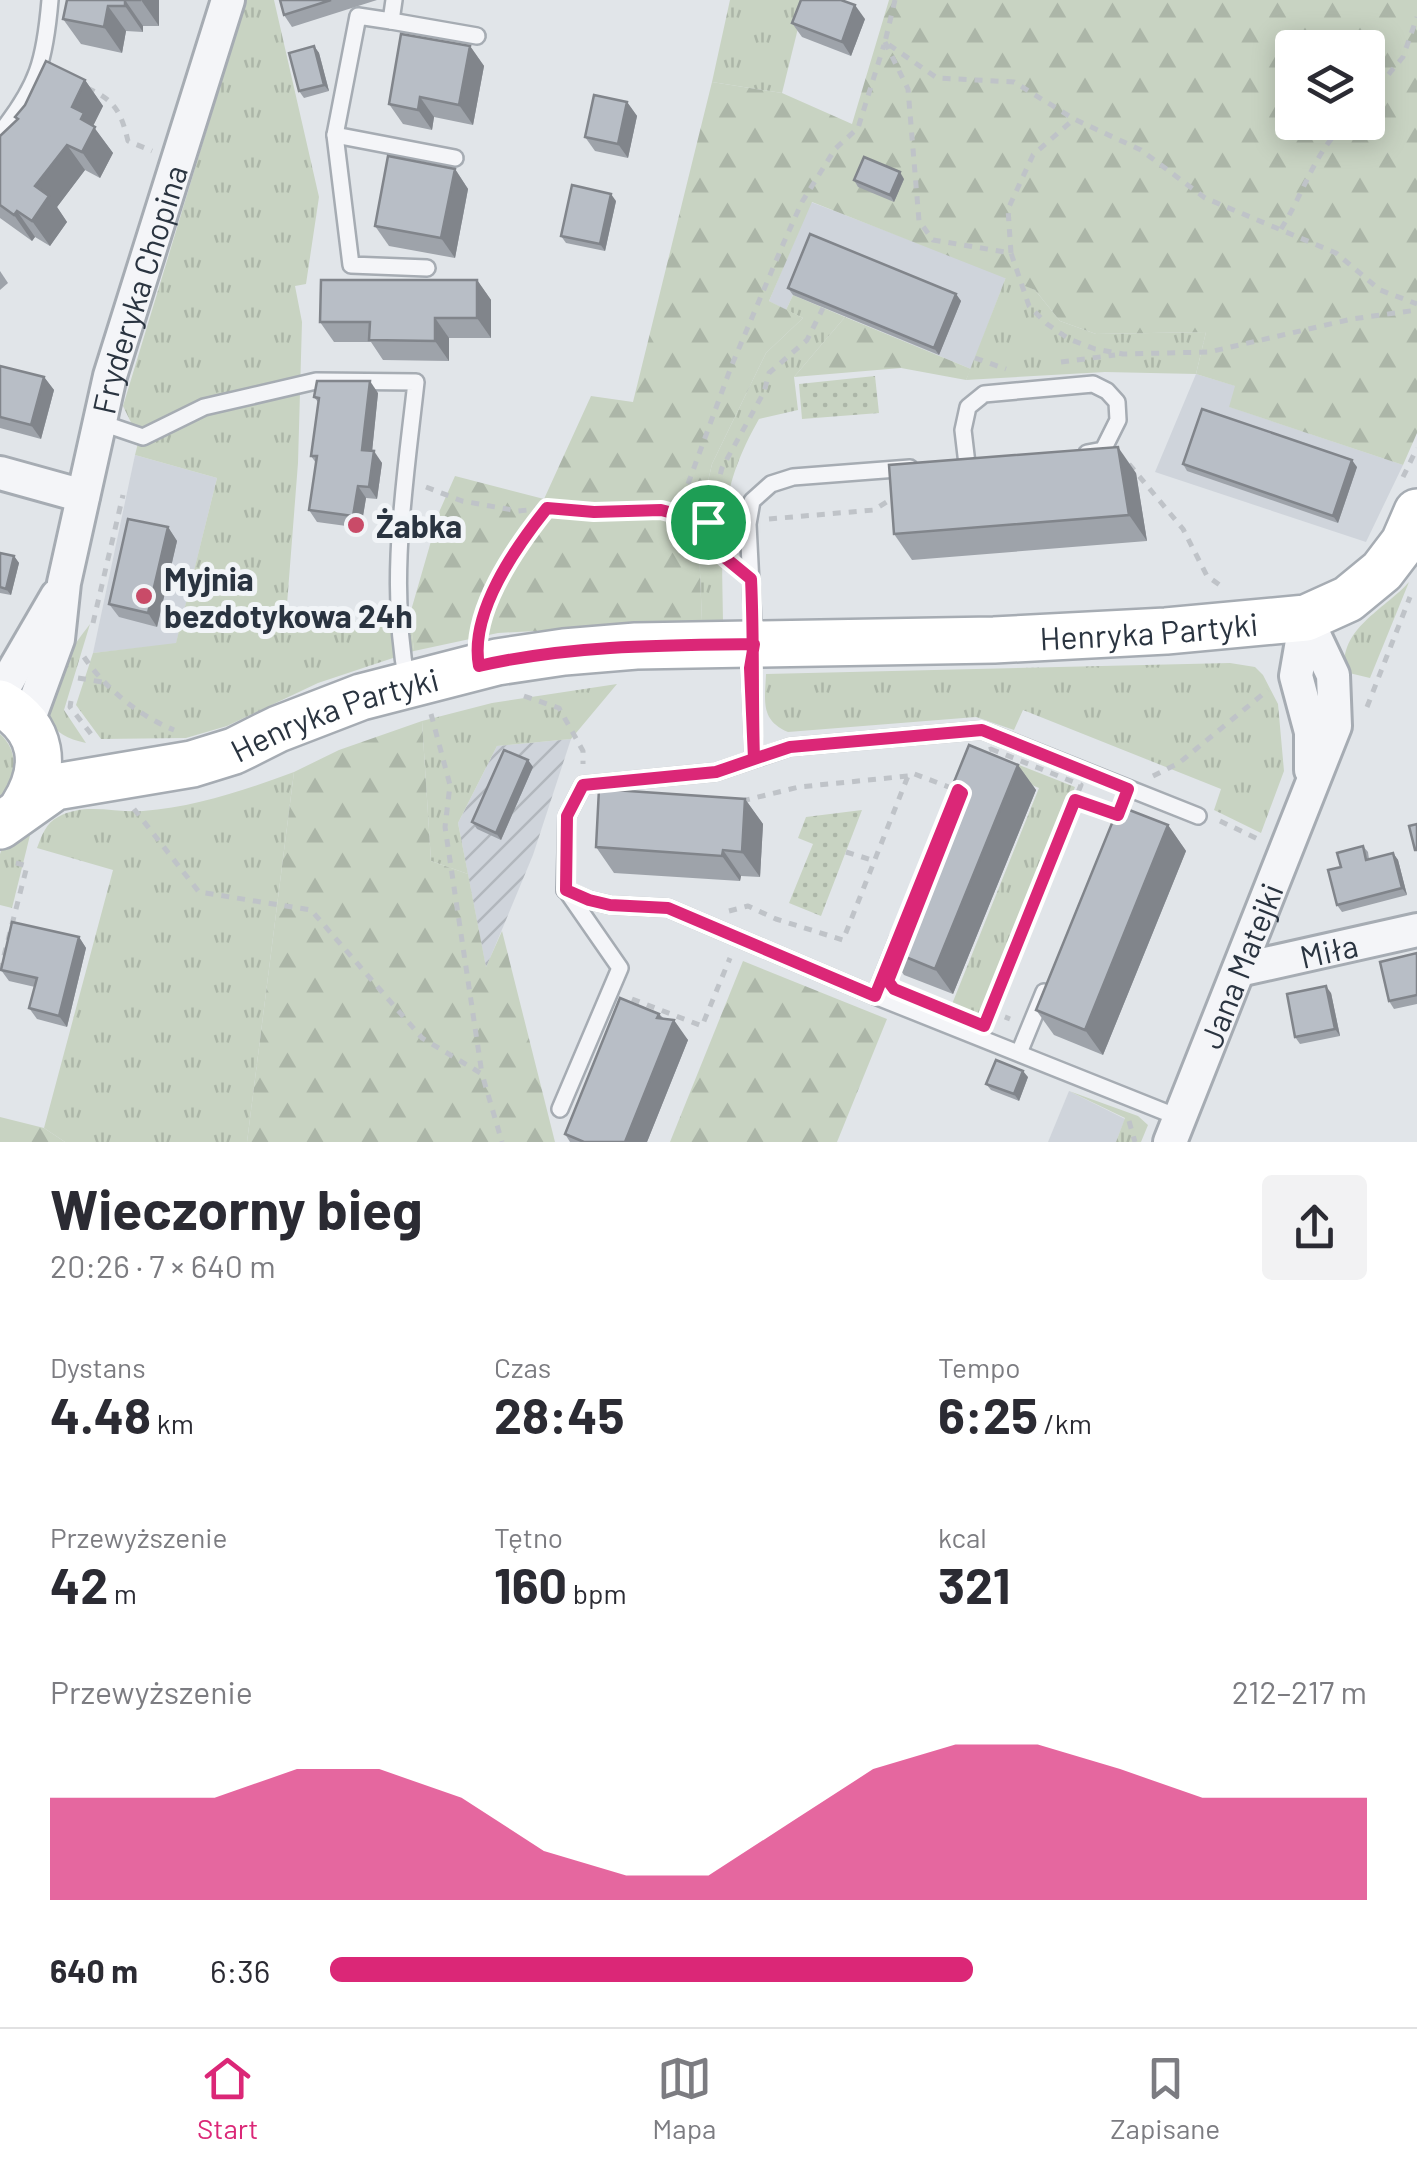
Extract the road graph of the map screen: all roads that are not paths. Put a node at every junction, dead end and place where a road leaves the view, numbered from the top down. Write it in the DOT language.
graph roads {
  1 [pos="50,0"];
  2 [pos="228,0"];
  3 [pos="394,0"];
  4 [pos="390,21"];
  5 [pos="477,36"];
  6 [pos="0,132"];
  7 [pos="335,135"];
  8 [pos="455,158"];
  9 [pos="427,268"];
  10 [pos="100,422"];
  11 [pos="1066,455"];
  12 [pos="987,462"];
  13 [pos="967,464"];
  14 [pos="948,465"];
  15 [pos="928,467"];
  16 [pos="0,474"];
  17 [pos="83,496"];
  18 [pos="1409,497"];
  19 [pos="1306,618"];
  20 [pos="754,644"];
  21 [pos="418,694"];
  22 [pos="16,716"];
  23 [pos="754,759"];
  24 [pos="139,784"];
  25 [pos="1128,789"];
  26 [pos="1118,815"];
  27 [pos="1198,816"];
  28 [pos="6,820"];
  29 [pos="566,890"];
  30 [pos="904,924"];
  31 [pos="1417,930"];
  32 [pos="1239,970"];
  33 [pos="1051,975"];
  34 [pos="875,996"];
  35 [pos="1019,1052"];
  36 [pos="560,1108"];
  37 [pos="1175,1130"];
  1 -- 6 [label="lane"];
  2 -- 10 [label="street, Fryderyka Chopina"];
  3 -- 4 [label="lane"];
  4 -- 5 [label="lane"];
  4 -- 7 [label="lane"];
  7 -- 8 [label="lane"];
  7 -- 9 [label="lane"];
  10 -- 17 [label="street, Fryderyka Chopina"];
  10 -- 21 [label="lane"];
  11 -- 13 [label="lane"];
  12 -- 13 [label="lane"];
  13 -- 14 [label="lane"];
  15 -- 20 [label="lane"];
  16 -- 17 [label="street"];
  17 -- 22 [label="street, Fryderyka Chopina"];
  18 -- 19 [label="street"];
  19 -- 20 [label="street, Henryka Partyki"];
  19 -- 32 [label="street, Jana Matejki"];
  20 -- 21 [label="street, Henryka Partyki"];
  20 -- 23 [label="lane"];
  21 -- 24 [label="street, Henryka Partyki"];
  22 -- 24 [label="street"];
  22 -- 28 [label="street, Fryderyka Chopina"];
  23 -- 25 [label="lane"];
  23 -- 29 [label="lane"];
  24 -- 28 [label="street, Fryderyka Chopina"];
  25 -- 26 [label="lane"];
  25 -- 27 [label="lane"];
  29 -- 34 [label="lane"];
  29 -- 36 [label="lane"];
  30 -- 34 [label="lane"];
  31 -- 32 [label="street, Miła"];
  32 -- 37 [label="street, Jana Matejki"];
  33 -- 35 [label="lane"];
  34 -- 35 [label="lane"];
  35 -- 37 [label="lane"];
}
